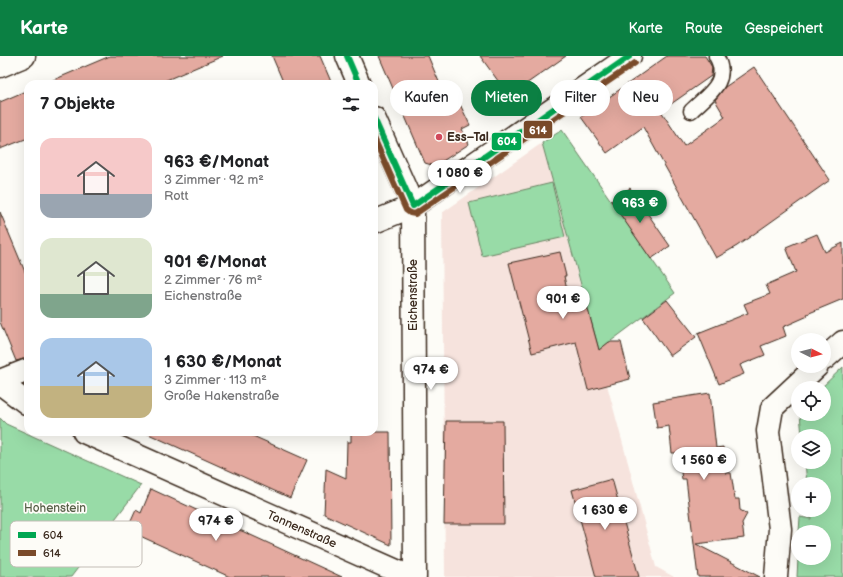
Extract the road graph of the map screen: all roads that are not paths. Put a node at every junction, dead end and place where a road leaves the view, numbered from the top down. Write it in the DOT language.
graph roads {
  1 [pos="24,56"];
  2 [pos="347,56"];
  3 [pos="630,56"];
  4 [pos="716,56"];
  5 [pos="0,66"];
  6 [pos="357,80"];
  7 [pos="691,111"];
  8 [pos="378,127"];
  9 [pos="413,206"];
  10 [pos="378,220"];
  11 [pos="843,342"];
  12 [pos="831,353"];
  13 [pos="24,372"];
  14 [pos="810,373"];
  15 [pos="0,382"];
  16 [pos="24,401"];
  17 [pos="93,436"];
  18 [pos="410,577"];
  19 [pos="415,577"];
  20 [pos="776,577"];
  1 -- 5 [label="street"];
  2 -- 6 [label="street"];
  3 -- 9 [label="street"];
  4 -- 7 [label="lane"];
  8 -- 9 [label="street, Eichenstraße"];
  9 -- 10 [label="street"];
  9 -- 19 [label="street, Eichenstraße"];
  11 -- 12 [label="street"];
  13 -- 15 [label="street"];
  14 -- 20 [label="street"];
  15 -- 16 [label="street"];
  17 -- 18 [label="street, Tannenstraße"];
}
